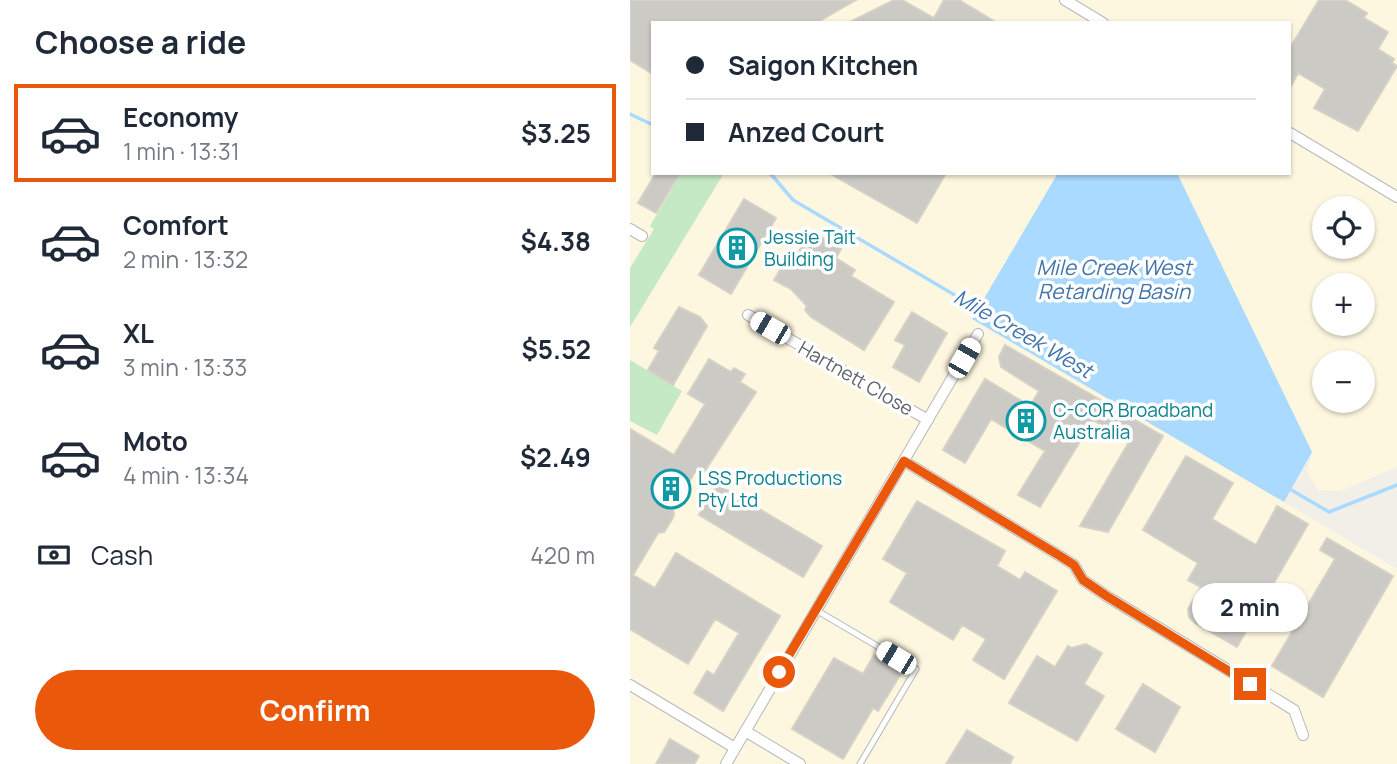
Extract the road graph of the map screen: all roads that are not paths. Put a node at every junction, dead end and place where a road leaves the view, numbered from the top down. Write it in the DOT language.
graph roads {
  1 [pos="1065,0"];
  2 [pos="1100,21"];
  3 [pos="1291,134"];
  4 [pos="1397,197"];
  5 [pos="630,229"];
  6 [pos="642,236"];
  7 [pos="748,315"];
  8 [pos="978,334"];
  9 [pos="928,420"];
  10 [pos="904,461"];
  11 [pos="816,610"];
  12 [pos="630,685"];
  13 [pos="745,731"];
  14 [pos="1303,734"];
  15 [pos="735,748"];
  16 [pos="726,764"];
  17 [pos="800,764"];
  18 [pos="860,764"];
  1 -- 2 [label="street"];
  3 -- 4 [label="street"];
  5 -- 6 [label="street"];
  7 -- 9 [label="street, Hartnett Close"];
  8 -- 9 [label="street"];
  9 -- 10 [label="street"];
  10 -- 11 [label="street"];
  10 -- 14 [label="street"];
  11 -- 13 [label="street"];
  11 -- 18 [label="lane"];
  12 -- 15 [label="street"];
  13 -- 15 [label="street"];
  13 -- 17 [label="street"];
  15 -- 16 [label="street"];
}
